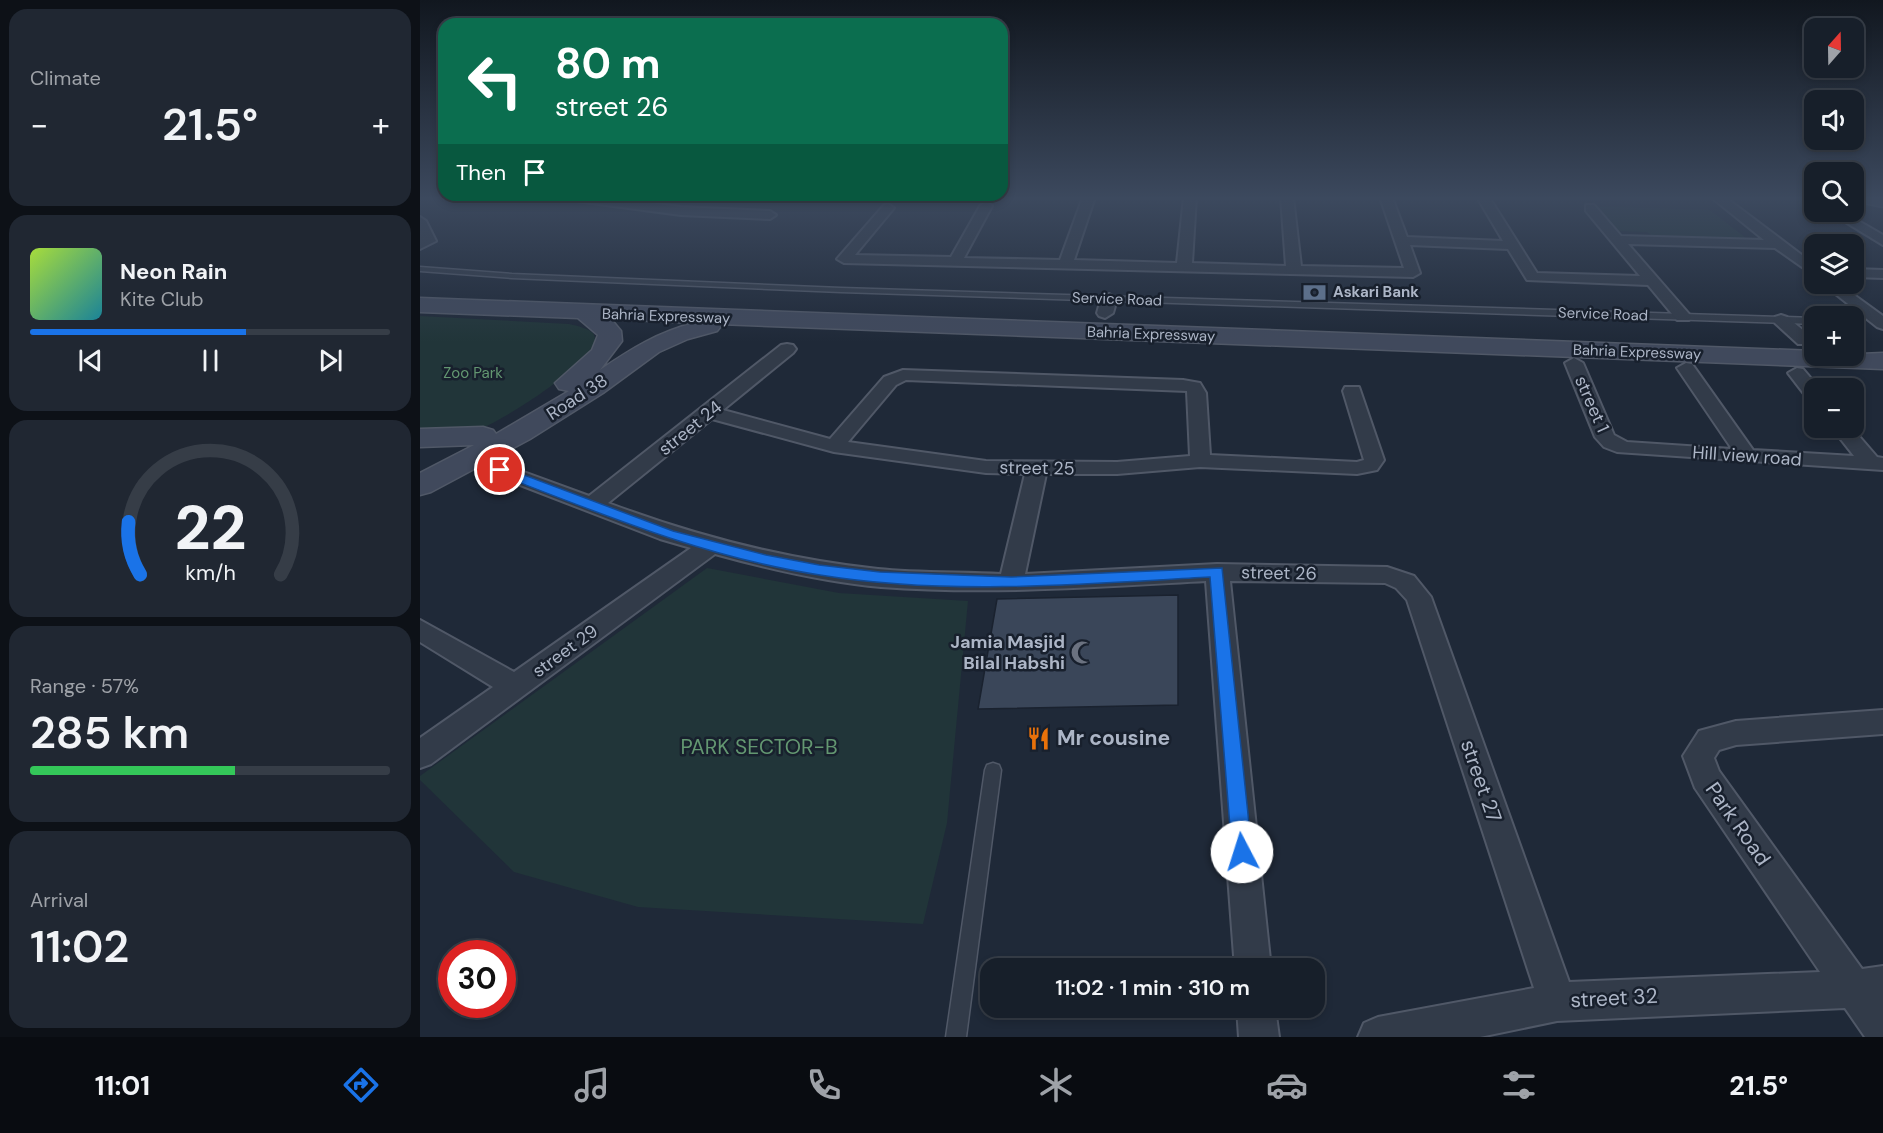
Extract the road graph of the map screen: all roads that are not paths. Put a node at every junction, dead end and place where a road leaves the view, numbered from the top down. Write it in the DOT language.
graph roads {
  1 [pos="856,245"];
  2 [pos="964,245"];
  3 [pos="1072,245"];
  4 [pos="1186,245"];
  5 [pos="1292,245"];
  6 [pos="1403,245"];
  7 [pos="1512,245"];
  8 [pos="1623,245"];
  9 [pos="1781,245"];
  10 [pos="955,262"];
  11 [pos="1804,263"];
  12 [pos="1065,265"];
  13 [pos="1184,268"];
  14 [pos="420,269"];
  15 [pos="1294,271"];
  16 [pos="1864,273"];
  17 [pos="1883,274"];
  18 [pos="1653,281"];
  19 [pos="420,285"];
  20 [pos="1843,294"];
  21 [pos="420,305"];
  22 [pos="1107,306"];
  23 [pos="586,313"];
  24 [pos="1683,317"];
  25 [pos="737,319"];
  26 [pos="1781,320"];
  27 [pos="1883,324"];
  28 [pos="1318,330"];
  29 [pos="1804,331"];
  30 [pos="1804,334"];
  31 [pos="1864,342"];
  32 [pos="1883,343"];
  33 [pos="787,349"];
  34 [pos="1883,361"];
  35 [pos="1574,363"];
  36 [pos="1686,368"];
  37 [pos="1797,373"];
  38 [pos="1804,382"];
  39 [pos="1352,391"];
  40 [pos="709,412"];
  41 [pos="420,438"];
  42 [pos="1852,438"];
  43 [pos="1611,443"];
  44 [pos="834,446"];
  45 [pos="477,448"];
  46 [pos="1747,456"];
  47 [pos="1200,462"];
  48 [pos="1877,464"];
  49 [pos="420,466"];
  50 [pos="1037,469"];
  51 [pos="420,485"];
  52 [pos="592,505"];
  53 [pos="710,546"];
  54 [pos="1216,572"];
  55 [pos="1387,575"];
  56 [pos="1011,583"];
  57 [pos="420,630"];
  58 [pos="515,686"];
  59 [pos="1883,722"];
  60 [pos="420,755"];
  61 [pos="993,770"];
  62 [pos="1252,958"];
  63 [pos="1868,987"];
  64 [pos="1557,1002"];
  65 [pos="1258,1018"];
  66 [pos="1883,1030"];
  67 [pos="956,1037"];
  68 [pos="1259,1037"];
  69 [pos="1378,1037"];
  1 -- 10 [label="street"];
  2 -- 10 [label="street"];
  3 -- 12 [label="street"];
  4 -- 13 [label="street"];
  5 -- 15 [label="street"];
  6 -- 15 [label="street"];
  7 -- 18 [label="street"];
  8 -- 18 [label="street"];
  9 -- 11 [label="street"];
  10 -- 12 [label="street"];
  12 -- 13 [label="street"];
  13 -- 15 [label="street"];
  14 -- 22 [label="lane, Service Road"];
  16 -- 17 [label="street"];
  18 -- 24 [label="street"];
  19 -- 22 [label="main road, Bahria Expressway"];
  20 -- 27 [label="street"];
  21 -- 23 [label="main road, Bahria Expressway"];
  22 -- 24 [label="lane, Service Road"];
  22 -- 28 [label="main road, Bahria Expressway"];
  23 -- 25 [label="main road, Bahria Expressway"];
  23 -- 45 [label="main road, Road 38"];
  24 -- 26 [label="lane, Service Road"];
  25 -- 28 [label="main road, Bahria Expressway"];
  25 -- 45 [label="main road, Road 38"];
  26 -- 29 [label="street"];
  28 -- 30 [label="main road, Bahria Expressway"];
  28 -- 34 [label="main road, Bahria Expressway"];
  31 -- 32 [label="main road"];
  33 -- 40 [label="street, street 24"];
  35 -- 43 [label="street, street 1"];
  36 -- 46 [label="street"];
  37 -- 38 [label="street"];
  39 -- 47 [label="street, street 25"];
  40 -- 44 [label="street, street 25"];
  40 -- 52 [label="street, street 24"];
  41 -- 45 [label="main road"];
  42 -- 48 [label="street"];
  43 -- 46 [label="street, Hill view road"];
  44 -- 47 [label="street"];
  44 -- 50 [label="street, street 25"];
  45 -- 49 [label="main road, Road 38"];
  45 -- 51 [label="main road, Road 38"];
  45 -- 52 [label="street, street 26"];
  46 -- 48 [label="street, Hill view road"];
  47 -- 50 [label="street, street 25"];
  50 -- 56 [label="street"];
  52 -- 53 [label="street, street 26"];
  53 -- 56 [label="street, street 26"];
  53 -- 58 [label="street, street 29"];
  54 -- 55 [label="street, street 26"];
  54 -- 56 [label="street, street 26"];
  54 -- 62 [label="street"];
  55 -- 64 [label="street, street 27"];
  57 -- 58 [label="street"];
  58 -- 60 [label="street, street 29"];
  59 -- 63 [label="street, Park Road"];
  61 -- 67 [label="lane"];
  63 -- 64 [label="street, street 32"];
  63 -- 66 [label="street"];
  64 -- 69 [label="street, street 32"];
  65 -- 68 [label="street"];
}
